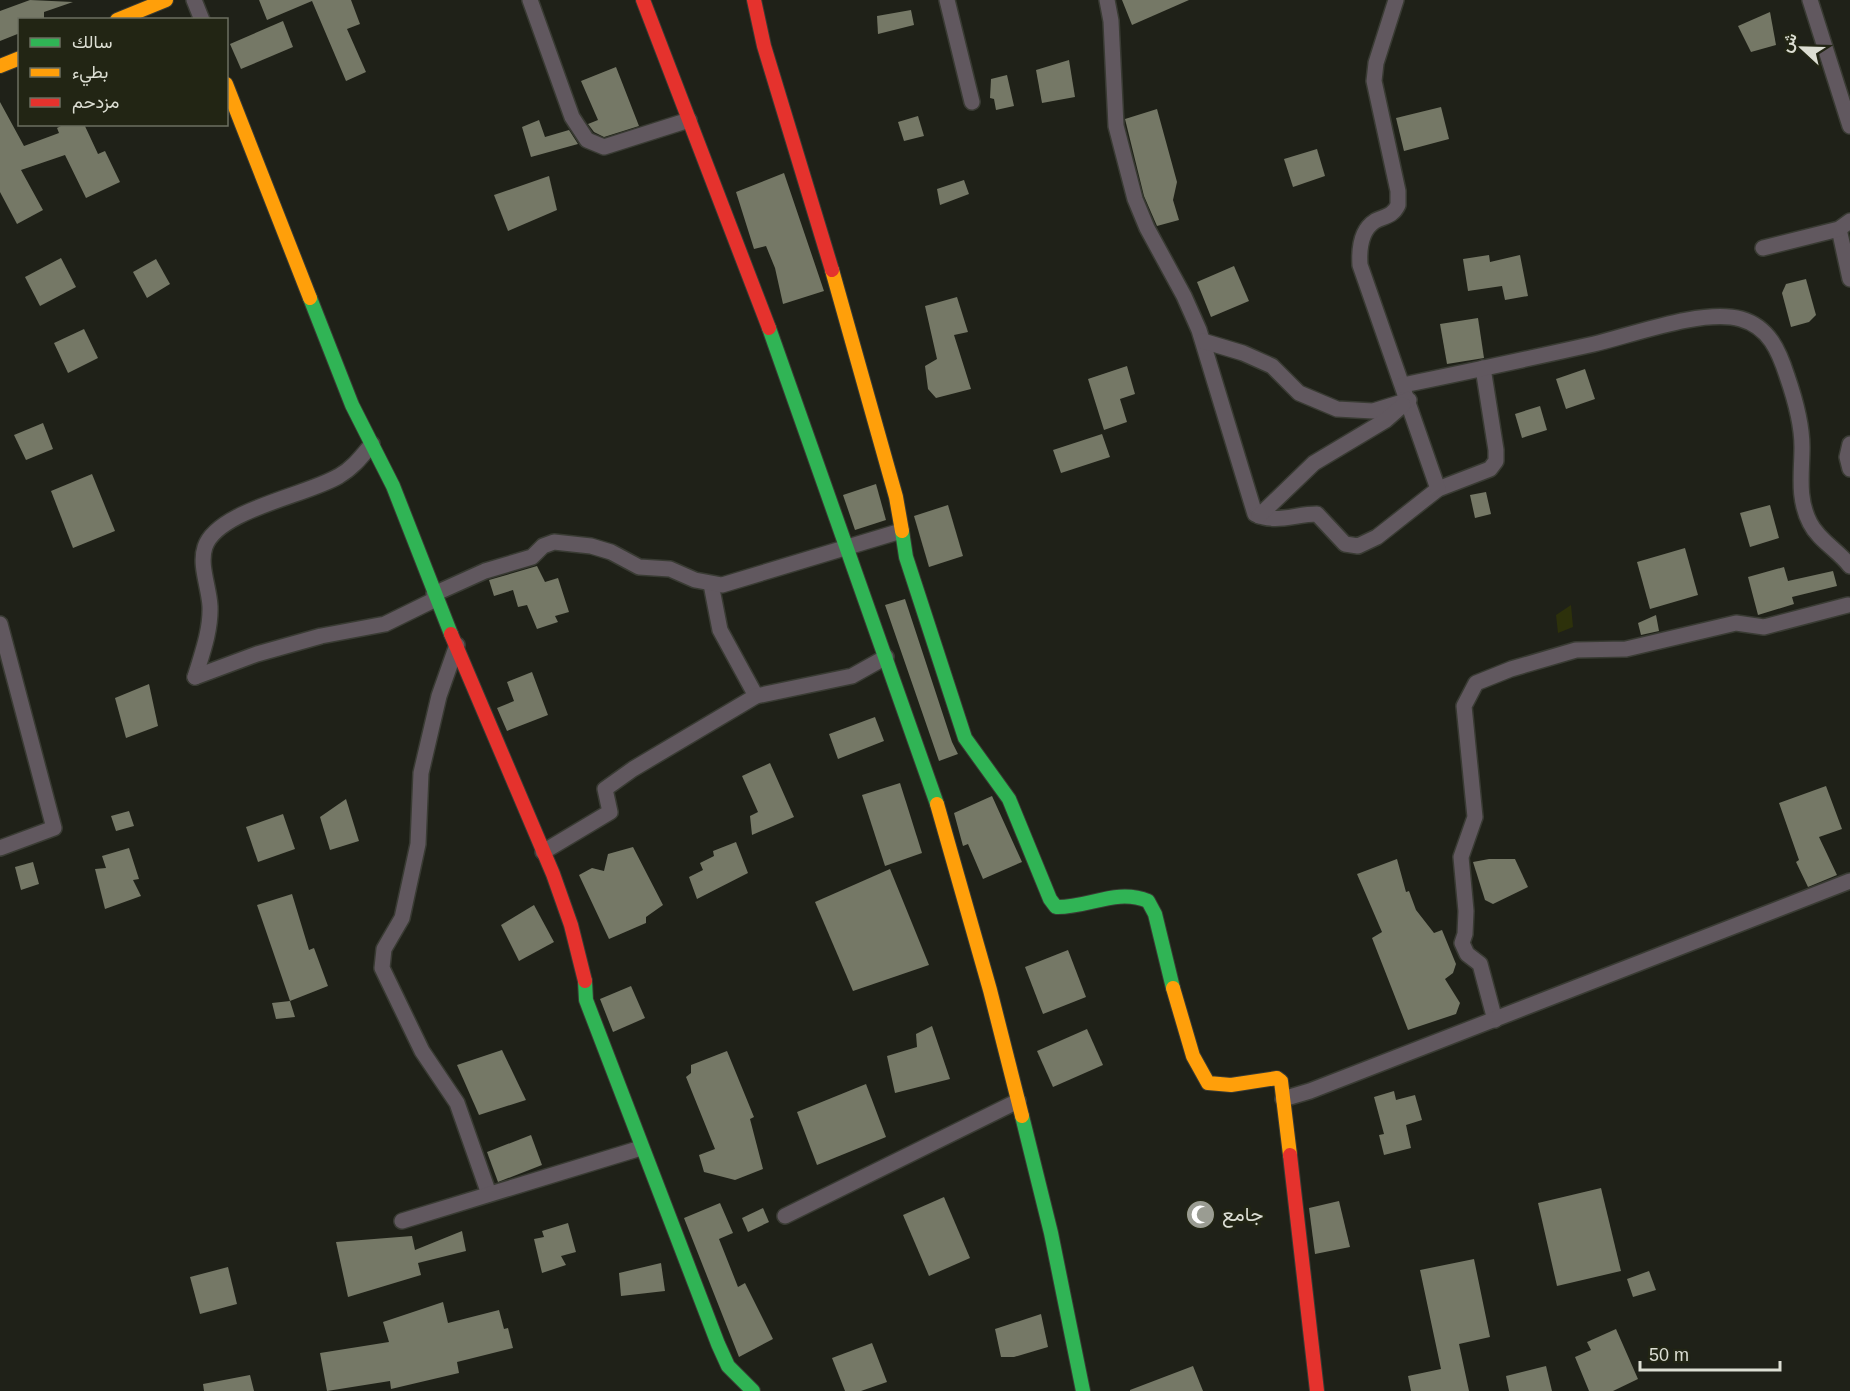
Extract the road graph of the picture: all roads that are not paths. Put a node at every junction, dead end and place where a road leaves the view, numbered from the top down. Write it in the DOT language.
graph roads {
  1 [pos="166,0"];
  2 [pos="194,0"];
  3 [pos="530,0"];
  4 [pos="643,0"];
  5 [pos="754,0"];
  6 [pos="947,0"];
  7 [pos="1107,0"];
  8 [pos="1396,0"];
  9 [pos="1810,0"];
  10 [pos="122,18"];
  11 [pos="201,18"];
  12 [pos="18,59"];
  13 [pos="0,66"];
  14 [pos="228,89"];
  15 [pos="972,102"];
  16 [pos="689,120"];
  17 [pos="1850,126"];
  18 [pos="1844,225"];
  19 [pos="1763,248"];
  20 [pos="1850,279"];
  21 [pos="1203,341"];
  22 [pos="1483,368"];
  23 [pos="1403,385"];
  24 [pos="1409,400"];
  25 [pos="372,444"];
  26 [pos="1850,444"];
  27 [pos="1850,469"];
  28 [pos="1438,489"];
  29 [pos="1259,516"];
  30 [pos="901,531"];
  31 [pos="847,547"];
  32 [pos="1850,565"];
  33 [pos="711,584"];
  34 [pos="435,597"];
  35 [pos="1849,608"];
  36 [pos="0,624"];
  37 [pos="457,645"];
  38 [pos="886,657"];
  39 [pos="756,696"];
  40 [pos="0,848"];
  41 [pos="543,852"];
  42 [pos="1850,881"];
  43 [pos="1495,1020"];
  44 [pos="1283,1099"];
  45 [pos="1018,1101"];
  46 [pos="641,1148"];
  47 [pos="489,1194"];
  48 [pos="785,1216"];
  49 [pos="402,1221"];
  50 [pos="753,1391"];
  51 [pos="1083,1391"];
  52 [pos="1317,1391"];
  1 -- 10 [label="street"];
  2 -- 11 [label="street"];
  3 -- 16 [label="street"];
  4 -- 16 [label="street"];
  5 -- 30 [label="street"];
  6 -- 15 [label="street"];
  7 -- 21 [label="street"];
  8 -- 23 [label="street"];
  9 -- 17 [label="street"];
  12 -- 13 [label="street"];
  14 -- 25 [label="street"];
  16 -- 31 [label="street"];
  18 -- 19 [label="street"];
  18 -- 20 [label="street"];
  21 -- 24 [label="street"];
  21 -- 29 [label="street"];
  22 -- 23 [label="street"];
  22 -- 28 [label="street"];
  22 -- 32 [label="street"];
  23 -- 24 [label="street"];
  24 -- 28 [label="street"];
  24 -- 29 [label="street"];
  25 -- 34 [label="street"];
  25 -- 34 [label="street"];
  26 -- 27 [label="street"];
  28 -- 29 [label="street"];
  30 -- 31 [label="street"];
  30 -- 44 [label="street"];
  31 -- 33 [label="street"];
  31 -- 38 [label="street"];
  33 -- 34 [label="street"];
  33 -- 39 [label="street"];
  34 -- 37 [label="street"];
  35 -- 43 [label="street"];
  36 -- 40 [label="street"];
  37 -- 41 [label="street"];
  37 -- 47 [label="street"];
  38 -- 39 [label="street"];
  38 -- 45 [label="street"];
  39 -- 41 [label="street"];
  41 -- 46 [label="street"];
  42 -- 43 [label="street"];
  43 -- 44 [label="street"];
  44 -- 52 [label="street"];
  45 -- 48 [label="street"];
  45 -- 51 [label="street"];
  46 -- 47 [label="street"];
  46 -- 50 [label="street"];
  47 -- 49 [label="street"];
}
